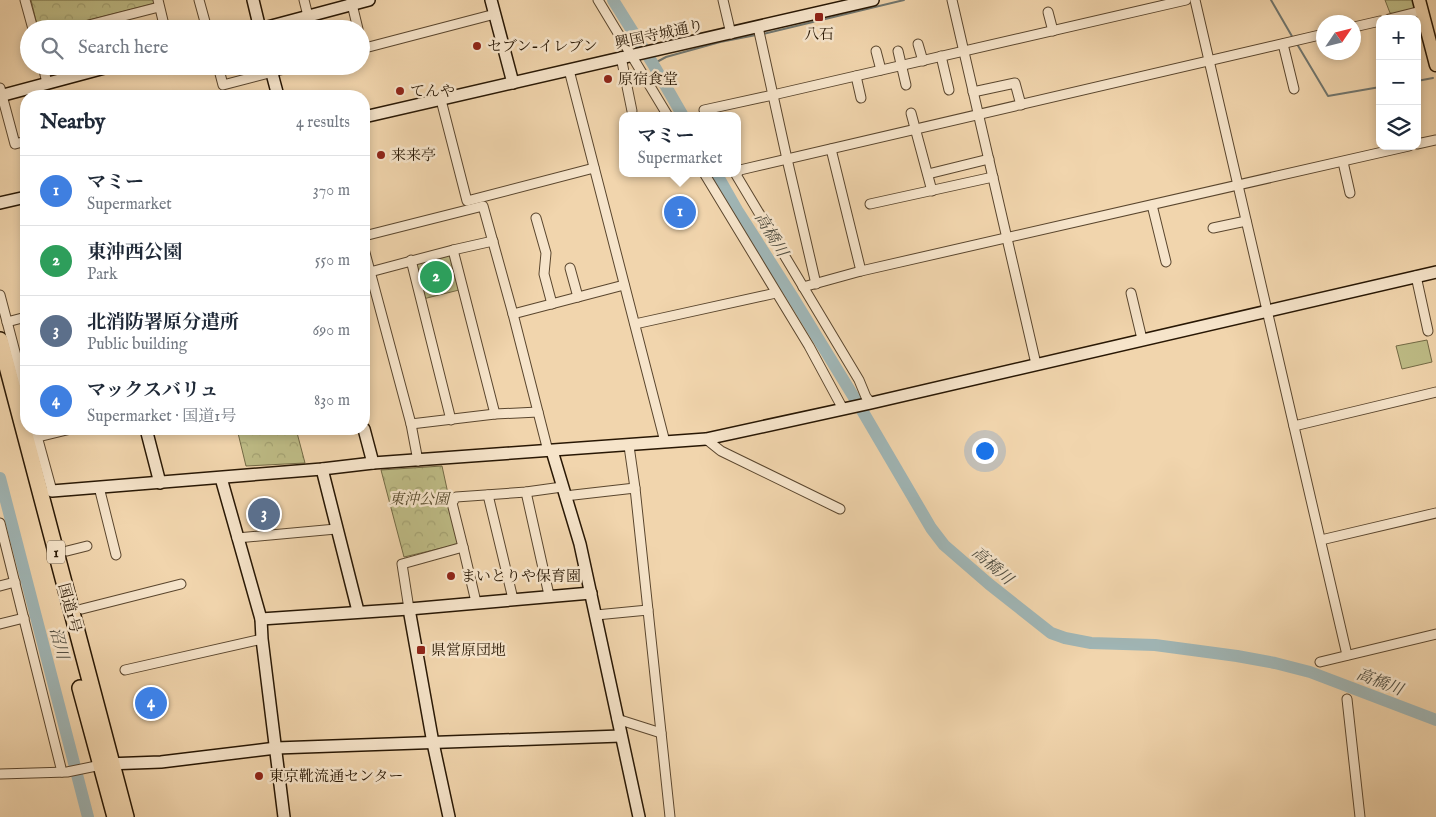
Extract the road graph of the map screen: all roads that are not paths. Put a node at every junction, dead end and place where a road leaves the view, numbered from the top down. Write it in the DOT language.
graph roads {
  1 [pos="25,0"];
  2 [pos="199,0"];
  3 [pos="253,0"];
  4 [pos="304,0"];
  5 [pos="369,0"];
  6 [pos="491,0"];
  7 [pos="598,0"];
  8 [pos="723,0"];
  9 [pos="873,0"];
  10 [pos="952,0"];
  11 [pos="1186,0"];
  12 [pos="1195,0"];
  13 [pos="351,3"];
  14 [pos="851,3"];
  15 [pos="159,4"];
  16 [pos="1420,6"];
  17 [pos="1048,12"];
  18 [pos="495,14"];
  19 [pos="1398,15"];
  20 [pos="308,16"];
  21 [pos="31,20"];
  22 [pos="104,20"];
  23 [pos="163,20"];
  24 [pos="205,20"];
  25 [pos="258,20"];
  26 [pos="293,20"];
  27 [pos="356,20"];
  28 [pos="1376,22"];
  29 [pos="1361,25"];
  30 [pos="759,31"];
  31 [pos="1053,31"];
  32 [pos="731,34"];
  33 [pos="1316,36"];
  34 [pos="1290,42"];
  35 [pos="370,44"];
  36 [pos="918,44"];
  37 [pos="876,51"];
  38 [pos="898,51"];
  39 [pos="963,51"];
  40 [pos="629,56"];
  41 [pos="941,56"];
  42 [pos="923,60"];
  43 [pos="1209,61"];
  44 [pos="1436,64"];
  45 [pos="902,66"];
  46 [pos="569,70"];
  47 [pos="881,70"];
  48 [pos="45,75"];
  49 [pos="78,75"];
  50 [pos="220,75"];
  51 [pos="255,75"];
  52 [pos="272,75"];
  53 [pos="856,76"];
  54 [pos="47,83"];
  55 [pos="513,83"];
  56 [pos="906,85"];
  57 [pos="1294,89"];
  58 [pos="276,90"];
  59 [pos="949,90"];
  60 [pos="973,92"];
  61 [pos="1,93"];
  62 [pos="773,95"];
  63 [pos="861,98"];
  64 [pos="441,100"];
  65 [pos="1021,105"];
  66 [pos="704,110"];
  67 [pos="632,111"];
  68 [pos="665,112"];
  69 [pos="911,113"];
  70 [pos="979,115"];
  71 [pos="370,116"];
  72 [pos="916,129"];
  73 [pos="1436,140"];
  74 [pos="20,143"];
  75 [pos="1421,143"];
  76 [pos="831,149"];
  77 [pos="1392,150"];
  78 [pos="989,159"];
  79 [pos="787,160"];
  80 [pos="1343,162"];
  81 [pos="594,168"];
  82 [pos="741,170"];
  83 [pos="928,174"];
  84 [pos="706,177"];
  85 [pos="739,177"];
  86 [pos="993,177"];
  87 [pos="1238,186"];
  88 [pos="932,190"];
  89 [pos="1350,193"];
  90 [pos="20,198"];
  91 [pos="0,203"];
  92 [pos="870,204"];
  93 [pos="1152,205"];
  94 [pos="536,218"];
  95 [pos="1246,221"];
  96 [pos="1213,228"];
  97 [pos="370,234"];
  98 [pos="1007,238"];
  99 [pos="492,241"];
  100 [pos="453,250"];
  101 [pos="411,260"];
  102 [pos="1166,262"];
  103 [pos="570,268"];
  104 [pos="370,272"];
  105 [pos="861,272"];
  106 [pos="1436,272"];
  107 [pos="1416,276"];
  108 [pos="816,284"];
  109 [pos="624,285"];
  110 [pos="803,287"];
  111 [pos="776,293"];
  112 [pos="1131,293"];
  113 [pos="0,295"];
  114 [pos="578,297"];
  115 [pos="552,304"];
  116 [pos="1267,310"];
  117 [pos="513,314"];
  118 [pos="20,319"];
  119 [pos="7,322"];
  120 [pos="635,324"];
  121 [pos="1428,331"];
  122 [pos="1142,339"];
  123 [pos="0,340"];
  124 [pos="1036,364"];
  125 [pos="20,371"];
  126 [pos="0,380"];
  127 [pos="1436,392"];
  128 [pos="870,403"];
  129 [pos="845,408"];
  130 [pos="538,412"];
  131 [pos="496,414"];
  132 [pos="20,420"];
  133 [pos="451,420"];
  134 [pos="411,424"];
  135 [pos="1294,426"];
  136 [pos="24,435"];
  137 [pos="37,435"];
  138 [pos="148,435"];
  139 [pos="366,435"];
  140 [pos="706,439"];
  141 [pos="665,442"];
  142 [pos="629,446"];
  143 [pos="550,451"];
  144 [pos="418,461"];
  145 [pos="373,463"];
  146 [pos="322,469"];
  147 [pos="221,478"];
  148 [pos="160,482"];
  149 [pos="99,488"];
  150 [pos="635,488"];
  151 [pos="52,491"];
  152 [pos="526,492"];
  153 [pos="563,492"];
  154 [pos="488,495"];
  155 [pos="840,509"];
  156 [pos="1436,513"];
  157 [pos="0,523"];
  158 [pos="336,529"];
  159 [pos="237,538"];
  160 [pos="1321,540"];
  161 [pos="87,546"];
  162 [pos="463,547"];
  163 [pos="67,551"];
  164 [pos="116,555"];
  165 [pos="15,582"];
  166 [pos="181,584"];
  167 [pos="0,586"];
  168 [pos="591,593"];
  169 [pos="549,595"];
  170 [pos="513,599"];
  171 [pos="476,602"];
  172 [pos="409,608"];
  173 [pos="82,609"];
  174 [pos="648,610"];
  175 [pos="358,612"];
  176 [pos="596,615"];
  177 [pos="24,618"];
  178 [pos="261,619"];
  179 [pos="0,624"];
  180 [pos="1436,634"];
  181 [pos="262,639"];
  182 [pos="1347,655"];
  183 [pos="1320,662"];
  184 [pos="125,670"];
  185 [pos="1347,699"];
  186 [pos="617,719"];
  187 [pos="661,733"];
  188 [pos="621,736"];
  189 [pos="433,743"];
  190 [pos="276,748"];
  191 [pos="106,764"];
  192 [pos="64,772"];
  193 [pos="0,774"];
  194 [pos="115,817"];
  195 [pos="126,817"];
  196 [pos="284,817"];
  197 [pos="449,817"];
  198 [pos="639,817"];
  199 [pos="670,817"];
  200 [pos="1360,817"];
  1 -- 21 [label="street"];
  2 -- 24 [label="street"];
  3 -- 25 [label="street"];
  4 -- 20 [label="street"];
  5 -- 13 [label="street"];
  6 -- 18 [label="street"];
  7 -- 40 [label="street"];
  8 -- 32 [label="street"];
  9 -- 14 [label="street, 興国寺城通り"];
  10 -- 39 [label="street"];
  11 -- 31 [label="street"];
  12 -- 43 [label="street"];
  13 -- 20 [label="street"];
  13 -- 27 [label="street"];
  14 -- 30 [label="street, 興国寺城通り"];
  15 -- 22 [label="street"];
  15 -- 23 [label="street"];
  16 -- 19 [label="street"];
  16 -- 44 [label="main road"];
  17 -- 31 [label="street"];
  18 -- 35 [label="street"];
  18 -- 55 [label="street"];
  20 -- 26 [label="street"];
  28 -- 29 [label="street"];
  30 -- 32 [label="street, 興国寺城通り"];
  30 -- 62 [label="street"];
  31 -- 39 [label="street"];
  32 -- 40 [label="street, 興国寺城通り"];
  33 -- 34 [label="street"];
  34 -- 43 [label="street"];
  34 -- 57 [label="street"];
  36 -- 42 [label="street"];
  37 -- 47 [label="street"];
  38 -- 45 [label="street"];
  39 -- 41 [label="street"];
  39 -- 60 [label="street"];
  40 -- 46 [label="street, 興国寺城通り"];
  40 -- 67 [label="street"];
  40 -- 68 [label="street"];
  41 -- 42 [label="street"];
  41 -- 59 [label="street"];
  42 -- 45 [label="street"];
  43 -- 65 [label="street"];
  43 -- 87 [label="street"];
  45 -- 47 [label="street"];
  45 -- 56 [label="street"];
  46 -- 55 [label="street, 興国寺城通り"];
  46 -- 81 [label="street"];
  47 -- 53 [label="street"];
  48 -- 54 [label="street"];
  49 -- 54 [label="street"];
  50 -- 51 [label="street"];
  52 -- 58 [label="street"];
  53 -- 62 [label="street"];
  53 -- 63 [label="street"];
  54 -- 61 [label="street"];
  55 -- 64 [label="street, 興国寺城通り"];
  60 -- 65 [label="street"];
  60 -- 70 [label="street"];
  61 -- 74 [label="street"];
  62 -- 66 [label="street"];
  62 -- 79 [label="street"];
  64 -- 71 [label="street, 興国寺城通り"];
  64 -- 81 [label="street"];
  65 -- 70 [label="street"];
  69 -- 72 [label="street"];
  70 -- 72 [label="street"];
  70 -- 78 [label="street"];
  72 -- 76 [label="street"];
  72 -- 83 [label="street"];
  73 -- 75 [label="street"];
  76 -- 79 [label="street"];
  76 -- 105 [label="street"];
  77 -- 80 [label="street"];
  78 -- 83 [label="street"];
  78 -- 86 [label="street"];
  79 -- 82 [label="street"];
  79 -- 108 [label="street"];
  80 -- 87 [label="street"];
  80 -- 89 [label="street"];
  81 -- 109 [label="street"];
  83 -- 88 [label="street"];
  84 -- 111 [label="street"];
  85 -- 110 [label="street"];
  86 -- 88 [label="street"];
  86 -- 98 [label="street"];
  87 -- 93 [label="street"];
  87 -- 95 [label="street"];
  88 -- 92 [label="street"];
  90 -- 91 [label="street"];
  93 -- 98 [label="street"];
  93 -- 102 [label="street"];
  94 -- 115 [label="street"];
  95 -- 96 [label="street"];
  95 -- 116 [label="street"];
  97 -- 99 [label="street"];
  98 -- 105 [label="street"];
  98 -- 124 [label="street"];
  99 -- 100 [label="street"];
  99 -- 117 [label="street"];
  100 -- 101 [label="street"];
  100 -- 131 [label="street"];
  101 -- 104 [label="street"];
  101 -- 133 [label="street"];
  103 -- 114 [label="street"];
  104 -- 134 [label="street"];
  105 -- 108 [label="street"];
  106 -- 107 [label="street"];
  107 -- 116 [label="street"];
  107 -- 121 [label="street"];
  108 -- 110 [label="street"];
  109 -- 114 [label="street"];
  109 -- 120 [label="street"];
  110 -- 128 [label="street"];
  111 -- 120 [label="street"];
  111 -- 129 [label="street"];
  112 -- 122 [label="street"];
  113 -- 119 [label="street"];
  114 -- 115 [label="street"];
  115 -- 117 [label="street"];
  116 -- 122 [label="street"];
  116 -- 135 [label="street"];
  117 -- 130 [label="street"];
  118 -- 119 [label="street"];
  119 -- 125 [label="street"];
  120 -- 141 [label="street"];
  122 -- 124 [label="street"];
  123 -- 132 [label="highway, 国道1号 / 1"];
  124 -- 128 [label="street"];
  126 -- 191 [label="highway, 国道1号 / 1"];
  127 -- 135 [label="street"];
  128 -- 129 [label="street"];
  129 -- 140 [label="street"];
  130 -- 131 [label="street"];
  130 -- 143 [label="street"];
  131 -- 133 [label="street"];
  133 -- 134 [label="street"];
  134 -- 144 [label="street"];
  135 -- 160 [label="street"];
  136 -- 191 [label="highway, 国道1号 / 1"];
  137 -- 151 [label="street"];
  138 -- 148 [label="street"];
  139 -- 145 [label="street"];
  140 -- 141 [label="street"];
  140 -- 155 [label="street"];
  141 -- 142 [label="street"];
  142 -- 143 [label="street"];
  142 -- 150 [label="street"];
  143 -- 144 [label="street"];
  143 -- 153 [label="street"];
  144 -- 145 [label="street"];
  145 -- 146 [label="street"];
  146 -- 147 [label="street"];
  146 -- 158 [label="street"];
  147 -- 148 [label="street"];
  147 -- 159 [label="street"];
  148 -- 149 [label="street"];
  149 -- 151 [label="street"];
  149 -- 164 [label="street"];
  150 -- 153 [label="street"];
  150 -- 174 [label="street"];
  152 -- 153 [label="street"];
  152 -- 154 [label="street"];
  152 -- 169 [label="street"];
  153 -- 168 [label="street"];
  154 -- 162 [label="street"];
  154 -- 170 [label="street"];
  156 -- 160 [label="street"];
  157 -- 165 [label="street"];
  158 -- 159 [label="street"];
  158 -- 175 [label="street"];
  159 -- 178 [label="street"];
  160 -- 182 [label="street"];
  161 -- 163 [label="street"];
  162 -- 171 [label="street"];
  162 -- 172 [label="street"];
  165 -- 167 [label="street"];
  165 -- 177 [label="street"];
  166 -- 173 [label="street"];
  168 -- 169 [label="street"];
  168 -- 176 [label="street"];
  169 -- 170 [label="street"];
  170 -- 171 [label="street"];
  171 -- 172 [label="street"];
  172 -- 175 [label="street"];
  172 -- 189 [label="street"];
  174 -- 176 [label="street"];
  174 -- 187 [label="street"];
  175 -- 178 [label="street"];
  176 -- 186 [label="street"];
  177 -- 179 [label="street"];
  177 -- 192 [label="street"];
  178 -- 181 [label="street"];
  180 -- 182 [label="street"];
  181 -- 184 [label="street"];
  181 -- 190 [label="street"];
  182 -- 183 [label="street"];
  185 -- 200 [label="street"];
  186 -- 187 [label="street"];
  186 -- 188 [label="street"];
  187 -- 199 [label="street"];
  188 -- 189 [label="street"];
  188 -- 198 [label="street"];
  189 -- 190 [label="street"];
  189 -- 197 [label="street"];
  190 -- 191 [label="street"];
  190 -- 196 [label="street"];
  191 -- 192 [label="street"];
  191 -- 194 [label="highway, 国道1号 / 1"];
  191 -- 195 [label="highway, 国道1号 / 1"];
  192 -- 193 [label="street"];
}
